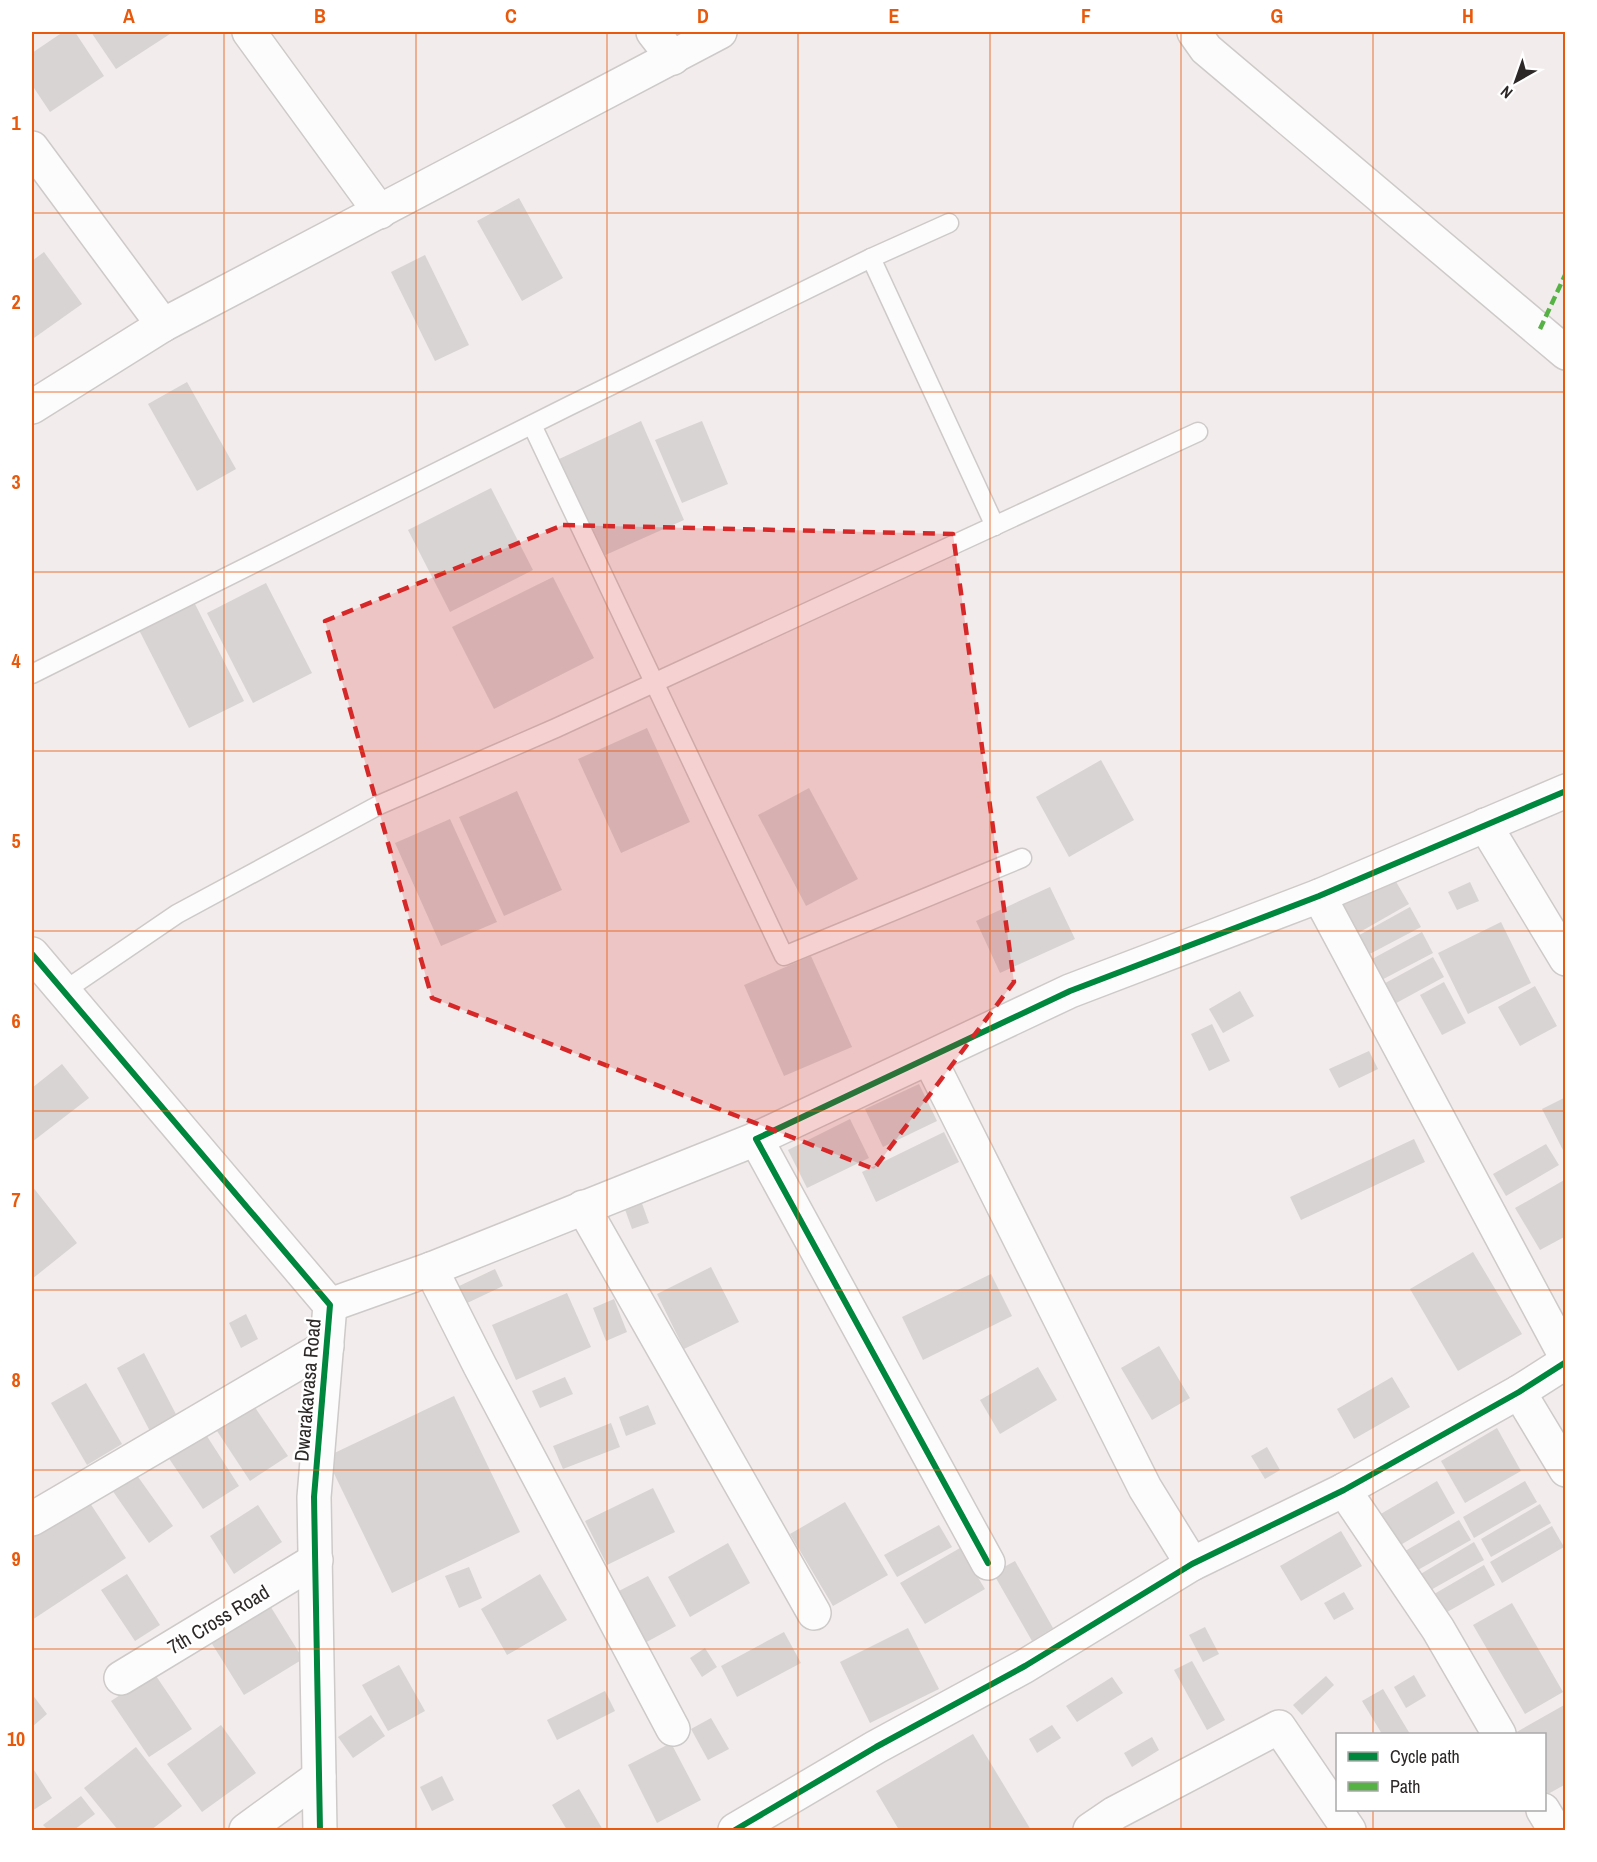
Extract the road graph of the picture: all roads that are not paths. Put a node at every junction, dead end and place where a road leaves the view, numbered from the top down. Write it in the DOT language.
graph roads {
  1 [pos="249,32"];
  2 [pos="653,32"];
  3 [pos="720,32"];
  4 [pos="1194,32"];
  5 [pos="673,58"];
  6 [pos="32,148"];
  7 [pos="380,212"];
  8 [pos="949,223"];
  9 [pos="871,258"];
  10 [pos="163,325"];
  11 [pos="1566,353"];
  12 [pos="32,407"];
  13 [pos="532,425"];
  14 [pos="1198,432"];
  15 [pos="995,526"];
  16 [pos="32,675"];
  17 [pos="655,682"];
  18 [pos="1566,791"];
  19 [pos="1485,825"];
  20 [pos="1022,858"];
  21 [pos="1319,896"];
  22 [pos="32,954"];
  23 [pos="1566,959"];
  24 [pos="64,991"];
  25 [pos="929,1058"];
  26 [pos="756,1139"];
  27 [pos="583,1207"];
  28 [pos="431,1269"];
  29 [pos="330,1305"];
  30 [pos="327,1346"];
  31 [pos="1566,1357"];
  32 [pos="1566,1362"];
  33 [pos="1519,1392"];
  34 [pos="1566,1470"];
  35 [pos="1344,1490"];
  36 [pos="32,1519"];
  37 [pos="316,1560"];
  38 [pos="988,1563"];
  39 [pos="1192,1564"];
  40 [pos="814,1613"];
  41 [pos="121,1678"];
  42 [pos="673,1729"];
  43 [pos="1498,1733"];
  44 [pos="319,1777"];
  45 [pos="1336,1811"];
  46 [pos="1336,1811"];
  47 [pos="1544,1811"];
  48 [pos="1111,1825"];
  49 [pos="246,1830"];
  50 [pos="320,1830"];
  51 [pos="735,1830"];
  52 [pos="1349,1830"];
  53 [pos="1555,1830"];
  1 -- 7 [label="street"];
  2 -- 5 [label="street"];
  3 -- 5 [label="street"];
  4 -- 11 [label="street"];
  5 -- 7 [label="street"];
  6 -- 10 [label="street"];
  7 -- 10 [label="street"];
  8 -- 9 [label="lane"];
  9 -- 13 [label="lane"];
  9 -- 15 [label="lane"];
  10 -- 12 [label="street"];
  13 -- 16 [label="lane"];
  13 -- 17 [label="lane"];
  14 -- 15 [label="lane"];
  15 -- 17 [label="lane"];
  17 -- 20 [label="lane"];
  17 -- 24 [label="lane"];
  18 -- 19 [label="street"];
  19 -- 21 [label="street"];
  19 -- 23 [label="street"];
  21 -- 25 [label="street"];
  21 -- 31 [label="street"];
  22 -- 24 [label="street, Dwarakavasa Road"];
  24 -- 29 [label="street, Dwarakavasa Road"];
  25 -- 26 [label="street"];
  25 -- 39 [label="street"];
  26 -- 27 [label="street"];
  26 -- 38 [label="street"];
  27 -- 28 [label="street"];
  27 -- 40 [label="street"];
  28 -- 29 [label="street"];
  28 -- 42 [label="street"];
  29 -- 30 [label="street, Dwarakavasa Road"];
  30 -- 36 [label="street"];
  30 -- 37 [label="street, Dwarakavasa Road"];
  32 -- 33 [label="street"];
  33 -- 34 [label="street"];
  33 -- 35 [label="street"];
  35 -- 39 [label="street"];
  35 -- 43 [label="street"];
  37 -- 41 [label="street, 7th Cross Road"];
  37 -- 44 [label="street, Dwarakavasa Road"];
  39 -- 51 [label="street"];
  44 -- 49 [label="street"];
  44 -- 50 [label="street, Dwarakavasa Road"];
  45 -- 48 [label="street"];
  46 -- 52 [label="street"];
  47 -- 53 [label="street"];
}
